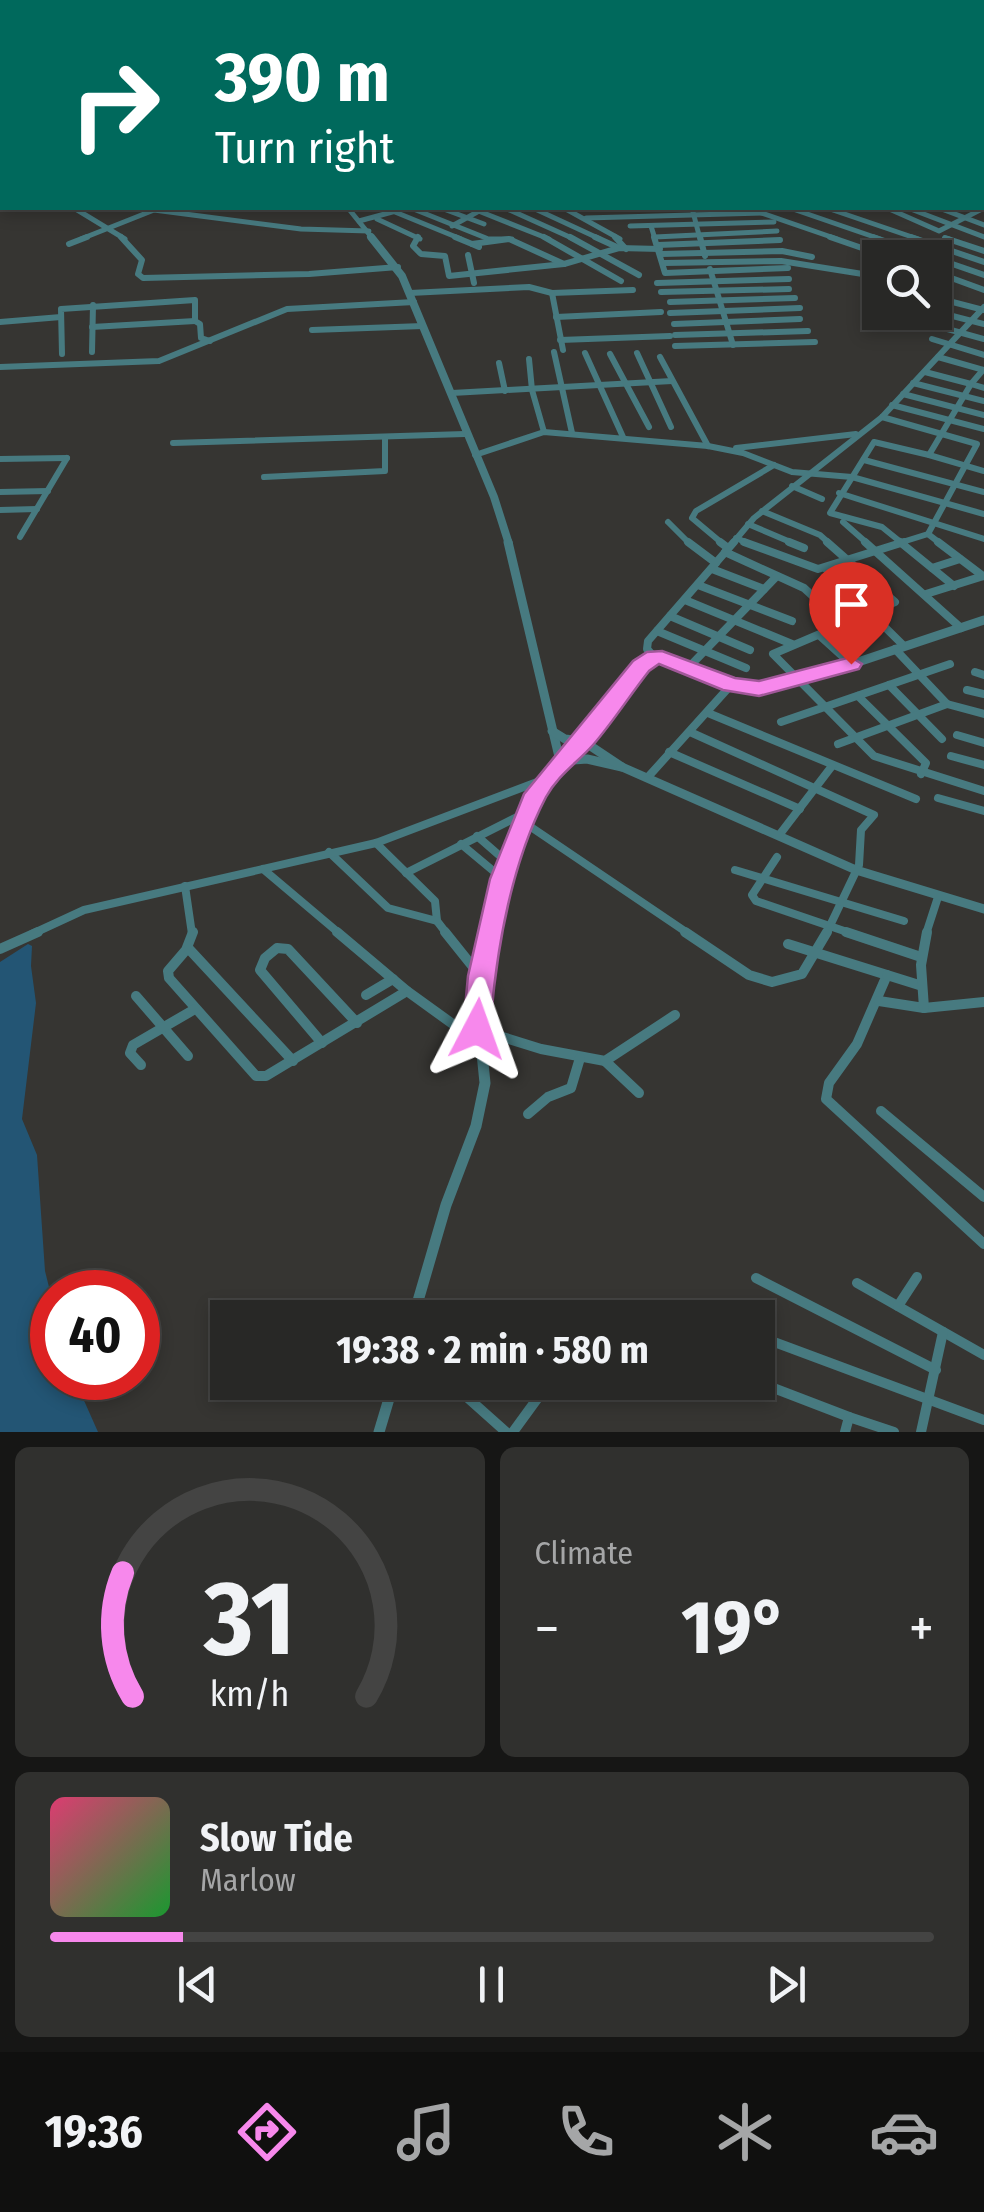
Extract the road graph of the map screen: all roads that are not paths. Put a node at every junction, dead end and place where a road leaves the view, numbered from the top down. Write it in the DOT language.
graph roads {
  1 [pos="77,210"];
  2 [pos="350,210"];
  3 [pos="402,210"];
  4 [pos="414,210"];
  5 [pos="446,210"];
  6 [pos="478,210"];
  7 [pos="481,210"];
  8 [pos="511,210"];
  9 [pos="536,210"];
  10 [pos="570,210"];
  11 [pos="628,210"];
  12 [pos="754,210"];
  13 [pos="786,210"];
  14 [pos="794,210"];
  15 [pos="833,210"];
  16 [pos="892,210"];
  17 [pos="913,210"];
  18 [pos="943,210"];
  19 [pos="977,210"];
  20 [pos="693,211"];
  21 [pos="395,212"];
  22 [pos="762,212"];
  23 [pos="377,218"];
  24 [pos="466,218"];
  25 [pos="586,218"];
  26 [pos="628,218"];
  27 [pos="965,218"];
  28 [pos="775,220"];
  29 [pos="359,221"];
  30 [pos="484,224"];
  31 [pos="951,224"];
  32 [pos="453,225"];
  33 [pos="695,225"];
  34 [pos="984,225"];
  35 [pos="630,226"];
  36 [pos="650,226"];
  37 [pos="109,230"];
  38 [pos="369,231"];
  39 [pos="777,231"];
  40 [pos="439,232"];
  41 [pos="903,234"];
  42 [pos="698,235"];
  43 [pos="655,236"];
  44 [pos="984,237"];
  45 [pos="486,238"];
  46 [pos="945,238"];
  47 [pos="780,240"];
  48 [pos="885,240"];
  49 [pos="894,240"];
  50 [pos="68,244"];
  51 [pos="700,244"];
  52 [pos="862,248"];
  53 [pos="622,249"];
  54 [pos="660,249"];
  55 [pos="637,250"];
  56 [pos="782,250"];
  57 [pos="984,250"];
  58 [pos="704,252"];
  59 [pos="601,254"];
  60 [pos="468,255"];
  61 [pos="812,257"];
  62 [pos="585,260"];
  63 [pos="706,261"];
  64 [pos="984,262"];
  65 [pos="664,263"];
  66 [pos="564,264"];
  67 [pos="952,264"];
  68 [pos="398,267"];
  69 [pos="788,268"];
  70 [pos="827,268"];
  71 [pos="844,270"];
  72 [pos="512,271"];
  73 [pos="710,271"];
  74 [pos="470,274"];
  75 [pos="862,274"];
  76 [pos="640,275"];
  77 [pos="984,276"];
  78 [pos="822,277"];
  79 [pos="952,278"];
  80 [pos="789,279"];
  81 [pos="621,281"];
  82 [pos="712,281"];
  83 [pos="657,283"];
  84 [pos="838,283"];
  85 [pos="474,284"];
  86 [pos="520,284"];
  87 [pos="973,285"];
  88 [pos="788,289"];
  89 [pos="632,290"];
  90 [pos="984,290"];
  91 [pos="716,291"];
  92 [pos="661,292"];
  93 [pos="552,293"];
  94 [pos="412,298"];
  95 [pos="795,298"];
  96 [pos="719,301"];
  97 [pos="670,302"];
  98 [pos="952,302"];
  99 [pos="93,305"];
  100 [pos="800,308"];
  101 [pos="984,309"];
  102 [pos="722,311"];
  103 [pos="661,312"];
  104 [pos="670,313"];
  105 [pos="952,316"];
  106 [pos="61,317"];
  107 [pos="556,317"];
  108 [pos="800,320"];
  109 [pos="195,321"];
  110 [pos="0,322"];
  111 [pos="726,322"];
  112 [pos="980,323"];
  113 [pos="674,324"];
  114 [pos="422,326"];
  115 [pos="92,327"];
  116 [pos="312,330"];
  117 [pos="952,330"];
  118 [pos="808,331"];
  119 [pos="729,333"];
  120 [pos="964,333"];
  121 [pos="932,339"];
  122 [pos="984,339"];
  123 [pos="210,340"];
  124 [pos="560,340"];
  125 [pos="814,342"];
  126 [pos="733,345"];
  127 [pos="952,345"];
  128 [pos="675,346"];
  129 [pos="92,352"];
  130 [pos="585,353"];
  131 [pos="637,353"];
  132 [pos="62,354"];
  133 [pos="610,354"];
  134 [pos="984,354"];
  135 [pos="660,357"];
  136 [pos="938,357"];
  137 [pos="529,359"];
  138 [pos="499,363"];
  139 [pos="0,367"];
  140 [pos="983,370"];
  141 [pos="925,372"];
  142 [pos="672,381"];
  143 [pos="649,383"];
  144 [pos="914,384"];
  145 [pos="970,384"];
  146 [pos="626,386"];
  147 [pos="598,387"];
  148 [pos="984,388"];
  149 [pos="561,389"];
  150 [pos="532,390"];
  151 [pos="505,391"];
  152 [pos="452,393"];
  153 [pos="903,394"];
  154 [pos="963,395"];
  155 [pos="984,401"];
  156 [pos="892,405"];
  157 [pos="956,408"];
  158 [pos="984,415"];
  159 [pos="882,417"];
  160 [pos="948,420"];
  161 [pos="648,427"];
  162 [pos="671,427"];
  163 [pos="984,429"];
  164 [pos="700,431"];
  165 [pos="544,432"];
  166 [pos="572,433"];
  167 [pos="940,433"];
  168 [pos="465,434"];
  169 [pos="859,434"];
  170 [pos="385,437"];
  171 [pos="624,437"];
  172 [pos="173,443"];
  173 [pos="688,444"];
  174 [pos="708,446"];
  175 [pos="727,449"];
  176 [pos="475,455"];
  177 [pos="929,455"];
  178 [pos="0,459"];
  179 [pos="864,460"];
  180 [pos="774,465"];
  181 [pos="963,465"];
  182 [pos="984,470"];
  183 [pos="812,471"];
  184 [pos="264,477"];
  185 [pos="852,478"];
  186 [pos="953,483"];
  187 [pos="792,486"];
  188 [pos="48,491"];
  189 [pos="0,492"];
  190 [pos="984,492"];
  191 [pos="839,493"];
  192 [pos="822,499"];
  193 [pos="943,502"];
  194 [pos="37,509"];
  195 [pos="0,510"];
  196 [pos="762,511"];
  197 [pos="984,514"];
  198 [pos="668,522"];
  199 [pos="843,522"];
  200 [pos="748,524"];
  201 [pos="794,524"];
  202 [pos="932,524"];
  203 [pos="928,534"];
  204 [pos="20,537"];
  205 [pos="779,537"];
  206 [pos="736,538"];
  207 [pos="984,539"];
  208 [pos="903,544"];
  209 [pos="804,548"];
  210 [pos="726,550"];
  211 [pos="874,552"];
  212 [pos="960,559"];
  213 [pos="849,560"];
  214 [pos="714,566"];
  215 [pos="825,568"];
  216 [pos="932,568"];
  217 [pos="776,577"];
  218 [pos="698,586"];
  219 [pos="954,586"];
  220 [pos="764,590"];
  221 [pos="926,594"];
  222 [pos="685,600"];
  223 [pos="858,602"];
  224 [pos="750,604"];
  225 [pos="868,612"];
  226 [pos="670,616"];
  227 [pos="735,619"];
  228 [pos="984,620"];
  229 [pos="792,621"];
  230 [pos="961,628"];
  231 [pos="657,631"];
  232 [pos="818,635"];
  233 [pos="719,636"];
  234 [pos="792,644"];
  235 [pos="900,647"];
  236 [pos="750,650"];
  237 [pos="705,651"];
  238 [pos="654,657"];
  239 [pos="851,664"];
  240 [pos="950,664"];
  241 [pos="689,667"];
  242 [pos="746,668"];
  243 [pos="919,674"];
  244 [pos="800,680"];
  245 [pos="731,684"];
  246 [pos="889,685"];
  247 [pos="967,690"];
  248 [pos="984,694"];
  249 [pos="858,696"];
  250 [pos="947,704"];
  251 [pos="827,706"];
  252 [pos="708,713"];
  253 [pos="918,714"];
  254 [pos="984,714"];
  255 [pos="781,722"];
  256 [pos="888,725"];
  257 [pos="552,731"];
  258 [pos="690,732"];
  259 [pos="958,736"];
  260 [pos="856,737"];
  261 [pos="942,738"];
  262 [pos="583,741"];
  263 [pos="984,743"];
  264 [pos="838,744"];
  265 [pos="670,752"];
  266 [pos="951,756"];
  267 [pos="560,761"];
  268 [pos="984,765"];
  269 [pos="832,766"];
  270 [pos="622,767"];
  271 [pos="921,774"];
  272 [pos="648,777"];
  273 [pos="544,779"];
  274 [pos="818,788"];
  275 [pos="984,791"];
  276 [pos="916,798"];
  277 [pos="938,798"];
  278 [pos="800,809"];
  279 [pos="984,810"];
  280 [pos="529,811"];
  281 [pos="525,823"];
  282 [pos="780,834"];
  283 [pos="477,836"];
  284 [pos="376,843"];
  285 [pos="461,844"];
  286 [pos="330,852"];
  287 [pos="776,857"];
  288 [pos="508,863"];
  289 [pos="263,869"];
  290 [pos="735,870"];
  291 [pos="856,870"];
  292 [pos="406,873"];
  293 [pos="762,878"];
  294 [pos="503,879"];
  295 [pos="185,886"];
  296 [pos="938,896"];
  297 [pos="840,902"];
  298 [pos="984,909"];
  299 [pos="437,921"];
  300 [pos="904,922"];
  301 [pos="829,928"];
  302 [pos="788,944"];
  303 [pos="0,949"];
  304 [pos="189,949"];
  305 [pos="817,953"];
  306 [pos="922,957"];
  307 [pos="887,975"];
  308 [pos="481,976"];
  309 [pos="393,979"];
  310 [pos="919,985"];
  311 [pos="408,991"];
  312 [pos="366,995"];
  313 [pos="136,996"];
  314 [pos="879,1001"];
  315 [pos="984,1002"];
  316 [pos="195,1008"];
  317 [pos="924,1008"];
  318 [pos="674,1015"];
  319 [pos="357,1023"];
  320 [pos="163,1028"];
  321 [pos="477,1029"];
  322 [pos="322,1043"];
  323 [pos="479,1044"];
  324 [pos="188,1056"];
  325 [pos="580,1058"];
  326 [pos="293,1060"];
  327 [pos="605,1060"];
  328 [pos="142,1065"];
  329 [pos="640,1093"];
  330 [pos="881,1111"];
  331 [pos="528,1114"];
  332 [pos="984,1197"];
  333 [pos="984,1244"];
  334 [pos="917,1277"];
  335 [pos="756,1278"];
  336 [pos="857,1284"];
  337 [pos="418,1300"];
  338 [pos="898,1306"];
  339 [pos="943,1332"];
  340 [pos="775,1342"];
  341 [pos="984,1355"];
  342 [pos="936,1370"];
  343 [pos="775,1389"];
  344 [pos="389,1400"];
  345 [pos="471,1400"];
  346 [pos="535,1400"];
  347 [pos="930,1401"];
  348 [pos="849,1417"];
  349 [pos="984,1420"];
  350 [pos="380,1432"];
  351 [pos="509,1432"];
  352 [pos="845,1432"];
  353 [pos="894,1432"];
  354 [pos="922,1432"];
  1 -- 37 [label="street"];
  2 -- 29 [label="street"];
  3 -- 21 [label="street"];
  4 -- 32 [label="street"];
  5 -- 24 [label="street"];
  6 -- 24 [label="street"];
  7 -- 62 [label="street"];
  8 -- 59 [label="street"];
  9 -- 53 [label="street"];
  10 -- 25 [label="street"];
  11 -- 26 [label="street"];
  12 -- 22 [label="street"];
  13 -- 28 [label="street"];
  14 -- 48 [label="street"];
  15 -- 41 [label="street"];
  16 -- 31 [label="street"];
  17 -- 31 [label="street"];
  18 -- 27 [label="street"];
  19 -- 27 [label="street"];
  20 -- 22 [label="street"];
  20 -- 26 [label="street"];
  20 -- 33 [label="street"];
  21 -- 23 [label="street"];
  21 -- 40 [label="street"];
  22 -- 28 [label="street"];
  23 -- 29 [label="street"];
  23 -- 74 [label="street"];
  24 -- 30 [label="street"];
  24 -- 32 [label="street"];
  25 -- 26 [label="street"];
  25 -- 53 [label="street"];
  26 -- 35 [label="street"];
  27 -- 31 [label="street"];
  27 -- 34 [label="street"];
  28 -- 33 [label="street"];
  28 -- 39 [label="street"];
  28 -- 52 [label="street"];
  29 -- 38 [label="street"];
  31 -- 44 [label="street"];
  32 -- 40 [label="street"];
  32 -- 45 [label="street"];
  33 -- 36 [label="street"];
  33 -- 42 [label="street"];
  35 -- 36 [label="street"];
  35 -- 55 [label="street"];
  36 -- 43 [label="street"];
  37 -- 38 [label="street"];
  37 -- 50 [label="street"];
  37 -- 68 [label="street"];
  38 -- 68 [label="street"];
  39 -- 42 [label="street"];
  39 -- 47 [label="street"];
  40 -- 45 [label="street"];
  41 -- 49 [label="street"];
  41 -- 64 [label="street"];
  42 -- 43 [label="street"];
  42 -- 51 [label="street"];
  43 -- 54 [label="street"];
  45 -- 66 [label="street"];
  46 -- 57 [label="street"];
  47 -- 51 [label="street"];
  47 -- 56 [label="street"];
  51 -- 54 [label="street"];
  51 -- 58 [label="street"];
  53 -- 55 [label="street"];
  53 -- 59 [label="street"];
  54 -- 55 [label="street"];
  54 -- 58 [label="street"];
  54 -- 65 [label="street"];
  56 -- 58 [label="street"];
  56 -- 61 [label="street"];
  58 -- 63 [label="street"];
  59 -- 62 [label="street"];
  59 -- 76 [label="street"];
  60 -- 74 [label="street"];
  62 -- 66 [label="street"];
  62 -- 81 [label="street"];
  63 -- 65 [label="street"];
  63 -- 70 [label="street"];
  63 -- 73 [label="street"];
  65 -- 73 [label="street"];
  66 -- 72 [label="street"];
  67 -- 77 [label="street"];
  68 -- 94 [label="street"];
  69 -- 73 [label="street"];
  70 -- 71 [label="street"];
  70 -- 78 [label="street"];
  71 -- 75 [label="street"];
  71 -- 84 [label="street"];
  72 -- 74 [label="street"];
  72 -- 86 [label="street"];
  73 -- 82 [label="street"];
  74 -- 85 [label="street"];
  77 -- 87 [label="street"];
  79 -- 87 [label="street"];
  80 -- 82 [label="street"];
  82 -- 83 [label="street"];
  82 -- 91 [label="street"];
  87 -- 90 [label="street"];
  88 -- 91 [label="street"];
  89 -- 93 [label="street"];
  91 -- 92 [label="street"];
  91 -- 96 [label="street"];
  93 -- 94 [label="street"];
  93 -- 107 [label="street"];
  94 -- 114 [label="street"];
  94 -- 123 [label="street"];
  95 -- 96 [label="street"];
  96 -- 97 [label="street"];
  96 -- 102 [label="street"];
  98 -- 101 [label="street"];
  99 -- 106 [label="street"];
  99 -- 109 [label="street"];
  99 -- 115 [label="street"];
  100 -- 102 [label="street"];
  101 -- 112 [label="street"];
  102 -- 104 [label="street"];
  102 -- 111 [label="street"];
  103 -- 107 [label="street"];
  105 -- 112 [label="street"];
  106 -- 110 [label="street"];
  106 -- 132 [label="street"];
  107 -- 124 [label="street"];
  108 -- 111 [label="street"];
  109 -- 115 [label="street"];
  109 -- 123 [label="street"];
  111 -- 113 [label="street"];
  111 -- 119 [label="street"];
  112 -- 120 [label="street"];
  114 -- 116 [label="street"];
  114 -- 152 [label="street"];
  115 -- 129 [label="street"];
  117 -- 120 [label="street"];
  118 -- 119 [label="street"];
  119 -- 124 [label="street"];
  119 -- 126 [label="street"];
  120 -- 122 [label="street"];
  120 -- 127 [label="street"];
  121 -- 127 [label="street"];
  123 -- 139 [label="street"];
  124 -- 149 [label="street"];
  125 -- 126 [label="street"];
  126 -- 128 [label="street"];
  127 -- 134 [label="street"];
  127 -- 136 [label="street"];
  130 -- 147 [label="street"];
  131 -- 143 [label="street"];
  133 -- 146 [label="street"];
  135 -- 142 [label="street"];
  136 -- 140 [label="street"];
  136 -- 141 [label="street"];
  137 -- 150 [label="street"];
  138 -- 151 [label="street"];
  140 -- 145 [label="street"];
  141 -- 144 [label="street"];
  141 -- 145 [label="street"];
  142 -- 143 [label="street"];
  142 -- 164 [label="street"];
  143 -- 146 [label="street"];
  143 -- 162 [label="street"];
  144 -- 153 [label="street"];
  144 -- 154 [label="street"];
  145 -- 148 [label="street"];
  145 -- 154 [label="street"];
  146 -- 147 [label="street"];
  146 -- 161 [label="street"];
  147 -- 149 [label="street"];
  147 -- 171 [label="street"];
  149 -- 150 [label="street"];
  149 -- 166 [label="street"];
  150 -- 151 [label="street"];
  150 -- 165 [label="street"];
  151 -- 152 [label="street"];
  152 -- 168 [label="street"];
  153 -- 156 [label="street"];
  153 -- 157 [label="street"];
  154 -- 155 [label="street"];
  154 -- 157 [label="street"];
  156 -- 159 [label="street"];
  156 -- 160 [label="street"];
  157 -- 158 [label="street"];
  157 -- 160 [label="street"];
  159 -- 167 [label="street"];
  159 -- 169 [label="street"];
  160 -- 163 [label="street"];
  160 -- 167 [label="street"];
  164 -- 173 [label="street"];
  164 -- 174 [label="street"];
  165 -- 166 [label="street"];
  165 -- 176 [label="street"];
  166 -- 171 [label="street"];
  167 -- 177 [label="street"];
  167 -- 181 [label="street"];
  168 -- 170 [label="street"];
  168 -- 176 [label="street"];
  169 -- 175 [label="street"];
  169 -- 183 [label="street"];
  170 -- 172 [label="street"];
  170 -- 184 [label="street"];
  171 -- 173 [label="street"];
  173 -- 174 [label="street"];
  174 -- 175 [label="street"];
  175 -- 180 [label="street"];
  176 -- 257 [label="street"];
  177 -- 179 [label="street"];
  177 -- 181 [label="street"];
  178 -- 188 [label="street"];
  179 -- 185 [label="street"];
  179 -- 186 [label="street"];
  180 -- 183 [label="street"];
  180 -- 210 [label="street"];
  181 -- 182 [label="street"];
  181 -- 186 [label="street"];
  183 -- 185 [label="street"];
  183 -- 187 [label="street"];
  185 -- 191 [label="street"];
  185 -- 193 [label="street"];
  186 -- 190 [label="street"];
  186 -- 193 [label="street"];
  187 -- 192 [label="street"];
  187 -- 196 [label="street"];
  188 -- 189 [label="street"];
  188 -- 194 [label="street"];
  191 -- 202 [label="street"];
  191 -- 208 [label="street"];
  193 -- 197 [label="street"];
  193 -- 202 [label="street"];
  194 -- 195 [label="street"];
  194 -- 204 [label="street"];
  196 -- 200 [label="street"];
  196 -- 201 [label="street"];
  198 -- 214 [label="street"];
  199 -- 211 [label="street"];
  200 -- 205 [label="street"];
  200 -- 206 [label="street"];
  201 -- 205 [label="street"];
  201 -- 213 [label="street"];
  202 -- 203 [label="street"];
  202 -- 207 [label="street"];
  203 -- 208 [label="street"];
  203 -- 212 [label="street"];
  205 -- 209 [label="street"];
  206 -- 210 [label="street"];
  206 -- 215 [label="street"];
  208 -- 211 [label="street"];
  208 -- 216 [label="street"];
  210 -- 214 [label="street"];
  210 -- 217 [label="street"];
  211 -- 213 [label="street"];
  211 -- 221 [label="street"];
  212 -- 216 [label="street"];
  212 -- 219 [label="street"];
  213 -- 215 [label="street"];
  213 -- 225 [label="street"];
  214 -- 218 [label="street"];
  214 -- 220 [label="street"];
  215 -- 223 [label="street"];
  216 -- 219 [label="street"];
  217 -- 220 [label="street"];
  217 -- 223 [label="street"];
  218 -- 222 [label="street"];
  218 -- 224 [label="street"];
  219 -- 221 [label="street"];
  220 -- 224 [label="street"];
  221 -- 230 [label="street"];
  222 -- 226 [label="street"];
  222 -- 227 [label="street"];
  223 -- 225 [label="street"];
  224 -- 227 [label="street"];
  224 -- 229 [label="street"];
  225 -- 232 [label="street"];
  225 -- 235 [label="street"];
  226 -- 231 [label="street"];
  226 -- 233 [label="street"];
  227 -- 233 [label="street"];
  227 -- 234 [label="street"];
  228 -- 230 [label="street"];
  230 -- 235 [label="street"];
  231 -- 237 [label="street"];
  231 -- 238 [label="street"];
  232 -- 234 [label="street"];
  232 -- 239 [label="street"];
  233 -- 236 [label="street"];
  233 -- 237 [label="street"];
  234 -- 244 [label="street"];
  235 -- 239 [label="street"];
  235 -- 243 [label="street"];
  237 -- 241 [label="street"];
  237 -- 242 [label="street"];
  238 -- 241 [label="street"];
  238 -- 262 [label="street"];
  239 -- 244 [label="street"];
  240 -- 243 [label="street"];
  241 -- 245 [label="street"];
  243 -- 246 [label="street"];
  243 -- 250 [label="street"];
  244 -- 245 [label="street"];
  244 -- 251 [label="street"];
  245 -- 252 [label="street"];
  246 -- 249 [label="street"];
  246 -- 253 [label="street"];
  247 -- 248 [label="street"];
  249 -- 251 [label="street"];
  249 -- 256 [label="street"];
  250 -- 253 [label="street"];
  250 -- 254 [label="street"];
  251 -- 255 [label="street"];
  251 -- 260 [label="street"];
  252 -- 258 [label="street"];
  252 -- 269 [label="street"];
  253 -- 256 [label="street"];
  253 -- 261 [label="street"];
  256 -- 260 [label="street"];
  256 -- 271 [label="street"];
  257 -- 262 [label="street"];
  257 -- 267 [label="street"];
  258 -- 265 [label="street"];
  258 -- 274 [label="street"];
  259 -- 263 [label="street"];
  260 -- 264 [label="street"];
  260 -- 271 [label="street"];
  262 -- 267 [label="street"];
  262 -- 270 [label="street"];
  265 -- 272 [label="street"];
  265 -- 278 [label="street"];
  266 -- 268 [label="street"];
  267 -- 270 [label="street"];
  267 -- 273 [label="street"];
  269 -- 274 [label="street"];
  269 -- 276 [label="street"];
  270 -- 272 [label="street"];
  271 -- 275 [label="street"];
  272 -- 282 [label="street"];
  273 -- 280 [label="street"];
  273 -- 284 [label="street"];
  274 -- 278 [label="street"];
  274 -- 291 [label="street"];
  277 -- 279 [label="street"];
  278 -- 282 [label="street"];
  280 -- 281 [label="street"];
  280 -- 283 [label="street"];
  281 -- 288 [label="street"];
  281 -- 305 [label="street"];
  282 -- 291 [label="street"];
  283 -- 285 [label="street"];
  283 -- 288 [label="street"];
  284 -- 286 [label="street"];
  284 -- 292 [label="street"];
  285 -- 292 [label="street"];
  285 -- 294 [label="street"];
  286 -- 289 [label="street"];
  286 -- 299 [label="street"];
  287 -- 293 [label="street"];
  288 -- 294 [label="street"];
  289 -- 295 [label="street"];
  289 -- 309 [label="street"];
  290 -- 293 [label="street"];
  291 -- 296 [label="street"];
  291 -- 297 [label="street"];
  292 -- 299 [label="street"];
  293 -- 297 [label="street"];
  293 -- 301 [label="street"];
  294 -- 308 [label="street"];
  295 -- 303 [label="street"];
  295 -- 304 [label="street"];
  296 -- 298 [label="street"];
  296 -- 306 [label="street"];
  297 -- 300 [label="street"];
  297 -- 301 [label="street"];
  299 -- 308 [label="street"];
  301 -- 305 [label="street"];
  301 -- 306 [label="street"];
  302 -- 305 [label="street"];
  304 -- 316 [label="street"];
  304 -- 326 [label="street"];
  305 -- 307 [label="street"];
  306 -- 310 [label="street"];
  307 -- 310 [label="street"];
  307 -- 314 [label="street"];
  308 -- 321 [label="street"];
  309 -- 311 [label="street"];
  309 -- 312 [label="street"];
  310 -- 317 [label="street"];
  311 -- 319 [label="street"];
  311 -- 323 [label="street"];
  313 -- 320 [label="street"];
  314 -- 317 [label="street"];
  314 -- 333 [label="street"];
  315 -- 317 [label="street"];
  316 -- 320 [label="street"];
  316 -- 326 [label="street"];
  318 -- 327 [label="street"];
  319 -- 322 [label="street"];
  319 -- 322 [label="street"];
  320 -- 324 [label="street"];
  320 -- 328 [label="street"];
  321 -- 323 [label="street"];
  321 -- 325 [label="street"];
  322 -- 326 [label="street"];
  323 -- 337 [label="street"];
  325 -- 327 [label="street"];
  325 -- 331 [label="street"];
  327 -- 329 [label="street"];
  330 -- 332 [label="street"];
  334 -- 338 [label="street"];
  335 -- 342 [label="street"];
  336 -- 338 [label="street"];
  338 -- 339 [label="street"];
  339 -- 341 [label="street"];
  339 -- 342 [label="street"];
  340 -- 347 [label="street"];
  342 -- 347 [label="street"];
  343 -- 348 [label="street"];
  344 -- 350 [label="street"];
  345 -- 351 [label="street"];
  346 -- 351 [label="street"];
  347 -- 349 [label="street"];
  347 -- 354 [label="street"];
  348 -- 352 [label="street"];
  348 -- 353 [label="street"];
}
